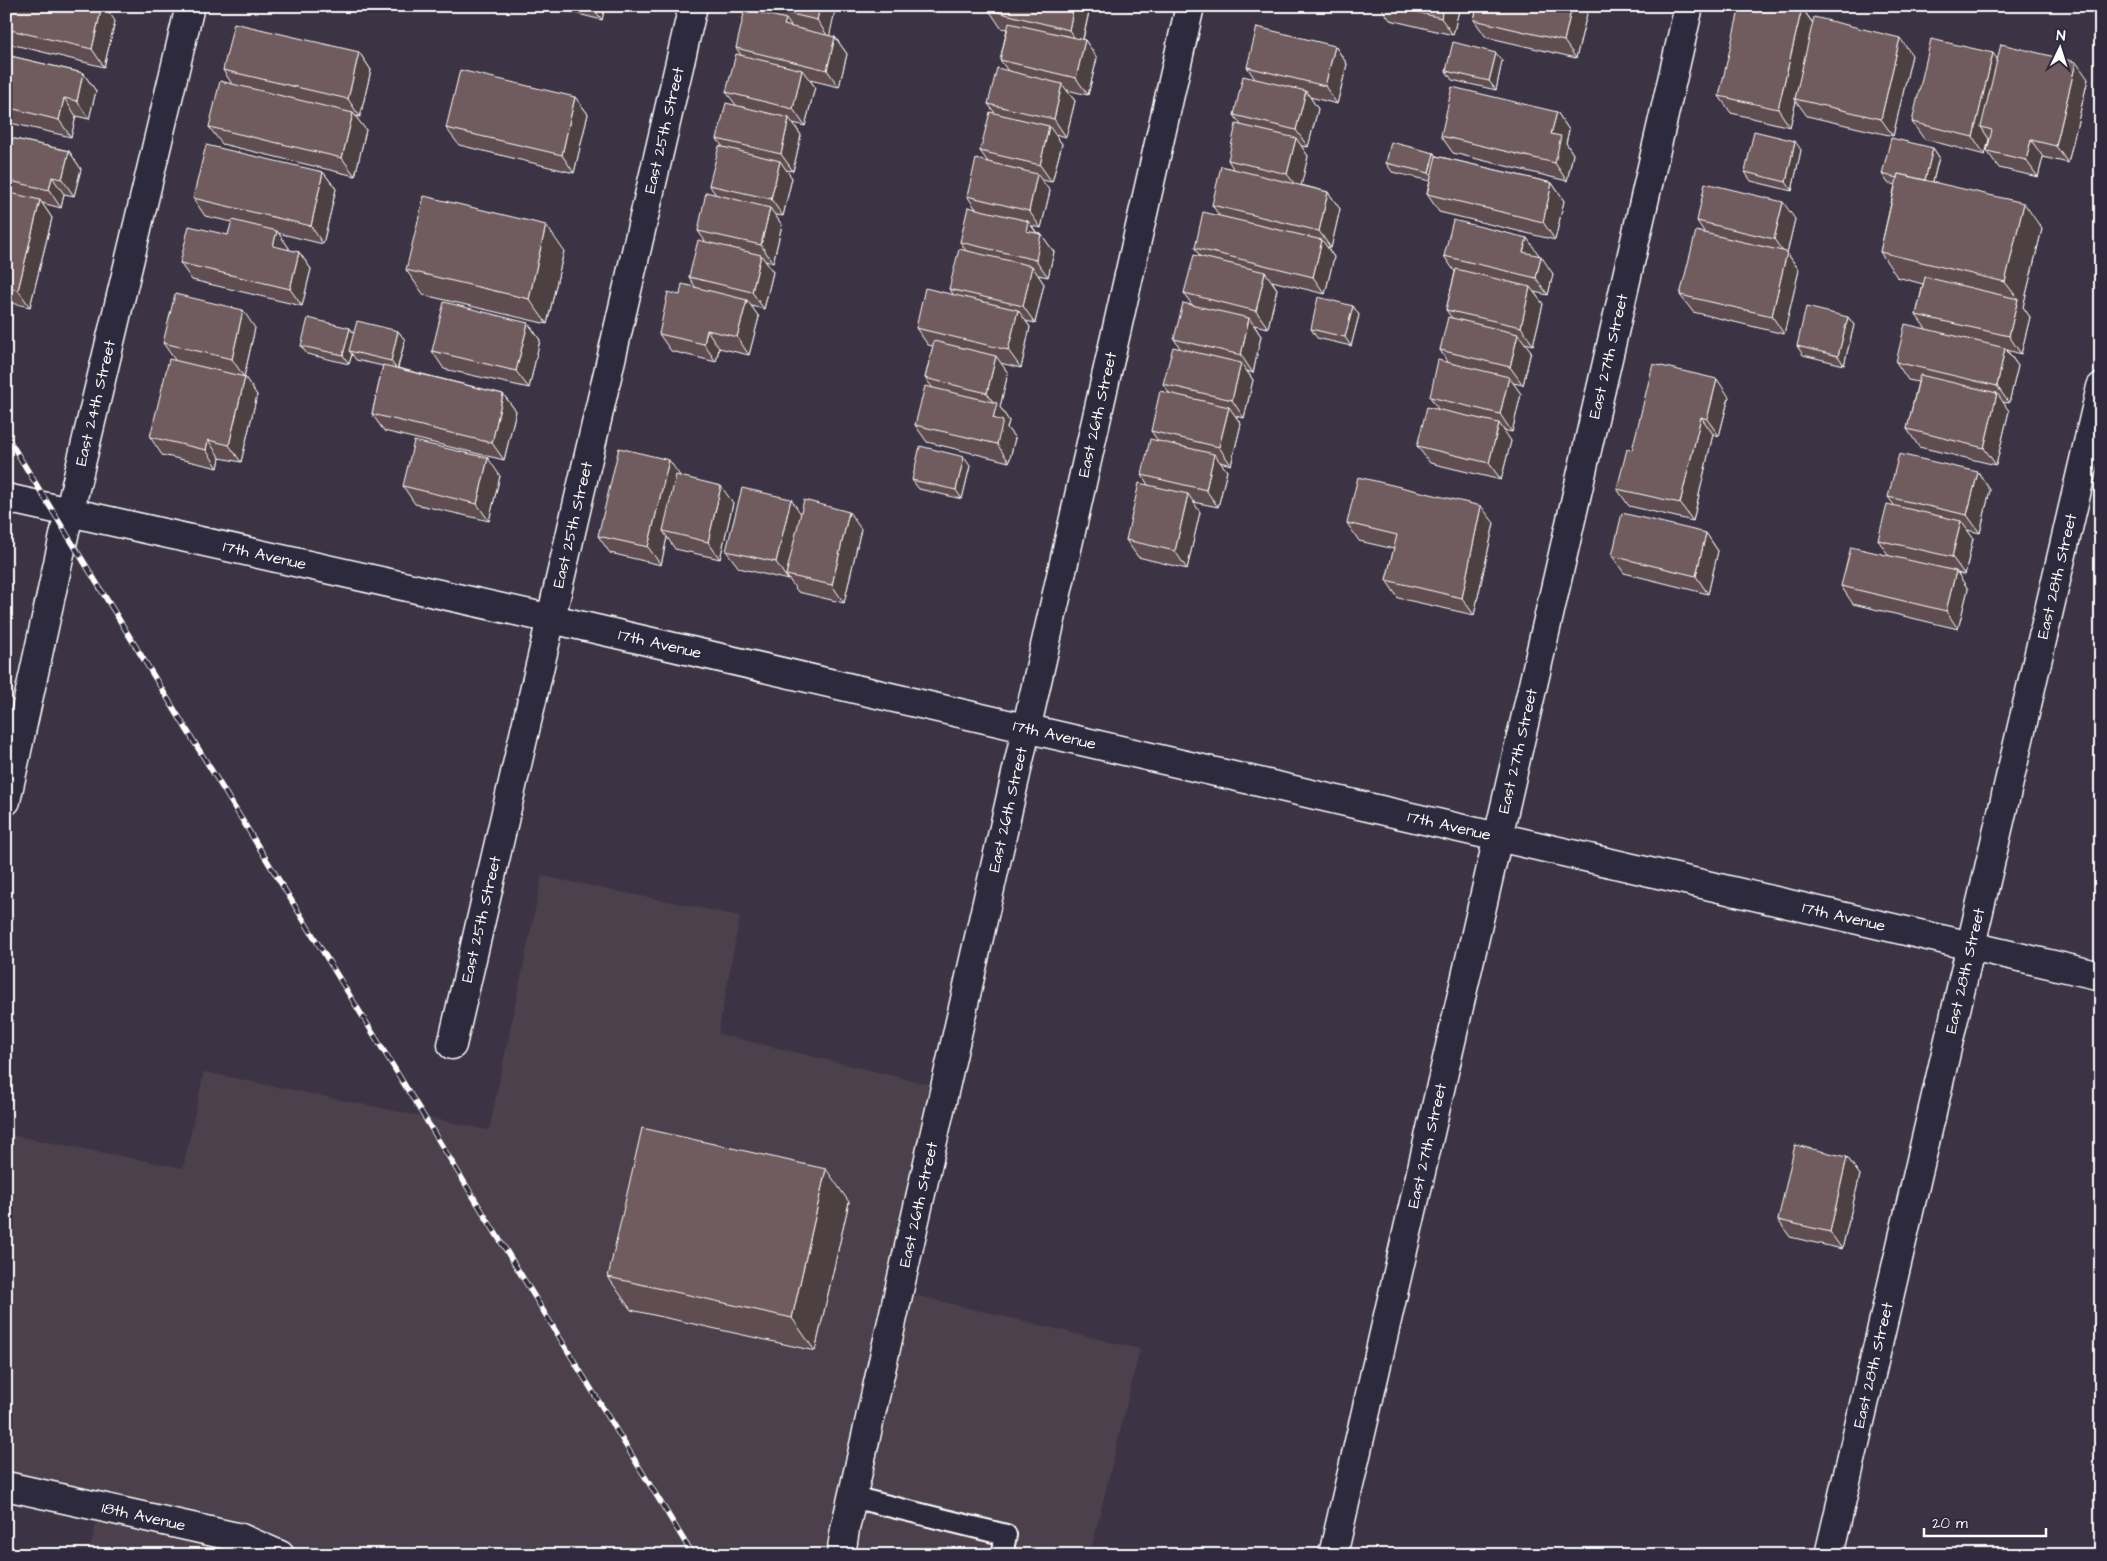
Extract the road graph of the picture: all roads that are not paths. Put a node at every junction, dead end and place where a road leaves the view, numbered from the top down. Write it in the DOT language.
graph roads {
  1 [pos="190,6"];
  2 [pos="693,6"];
  3 [pos="1190,6"];
  4 [pos="1689,6"];
  5 [pos="2101,387"];
  6 [pos="6,498"];
  7 [pos="70,512"];
  8 [pos="552,619"];
  9 [pos="1027,729"];
  10 [pos="6,801"];
  11 [pos="1498,838"];
  12 [pos="1972,947"];
  13 [pos="2101,976"];
  14 [pos="452,1045"];
  15 [pos="6,1486"];
  16 [pos="852,1497"];
  17 [pos="280,1555"];
  18 [pos="841,1555"];
  19 [pos="1002,1555"];
  20 [pos="1333,1555"];
  21 [pos="1829,1555"];
  1 -- 7 [label="street, East 24th Street"];
  2 -- 8 [label="street, East 25th Street"];
  3 -- 9 [label="street, East 26th Street"];
  4 -- 11 [label="street, East 27th Street"];
  5 -- 12 [label="street, East 28th Street"];
  6 -- 7 [label="street, 17th Avenue"];
  7 -- 8 [label="street, 17th Avenue"];
  7 -- 10 [label="street, East 24th Street"];
  8 -- 9 [label="street, 17th Avenue"];
  8 -- 14 [label="street, East 25th Street"];
  9 -- 11 [label="street, 17th Avenue"];
  9 -- 16 [label="street, East 26th Street"];
  11 -- 12 [label="street, 17th Avenue"];
  11 -- 20 [label="street, East 27th Street"];
  12 -- 13 [label="street, 17th Avenue"];
  12 -- 21 [label="street, East 28th Street"];
  15 -- 17 [label="street, 18th Avenue"];
  16 -- 18 [label="street, East 26th Street"];
  16 -- 19 [label="lane"];
}
